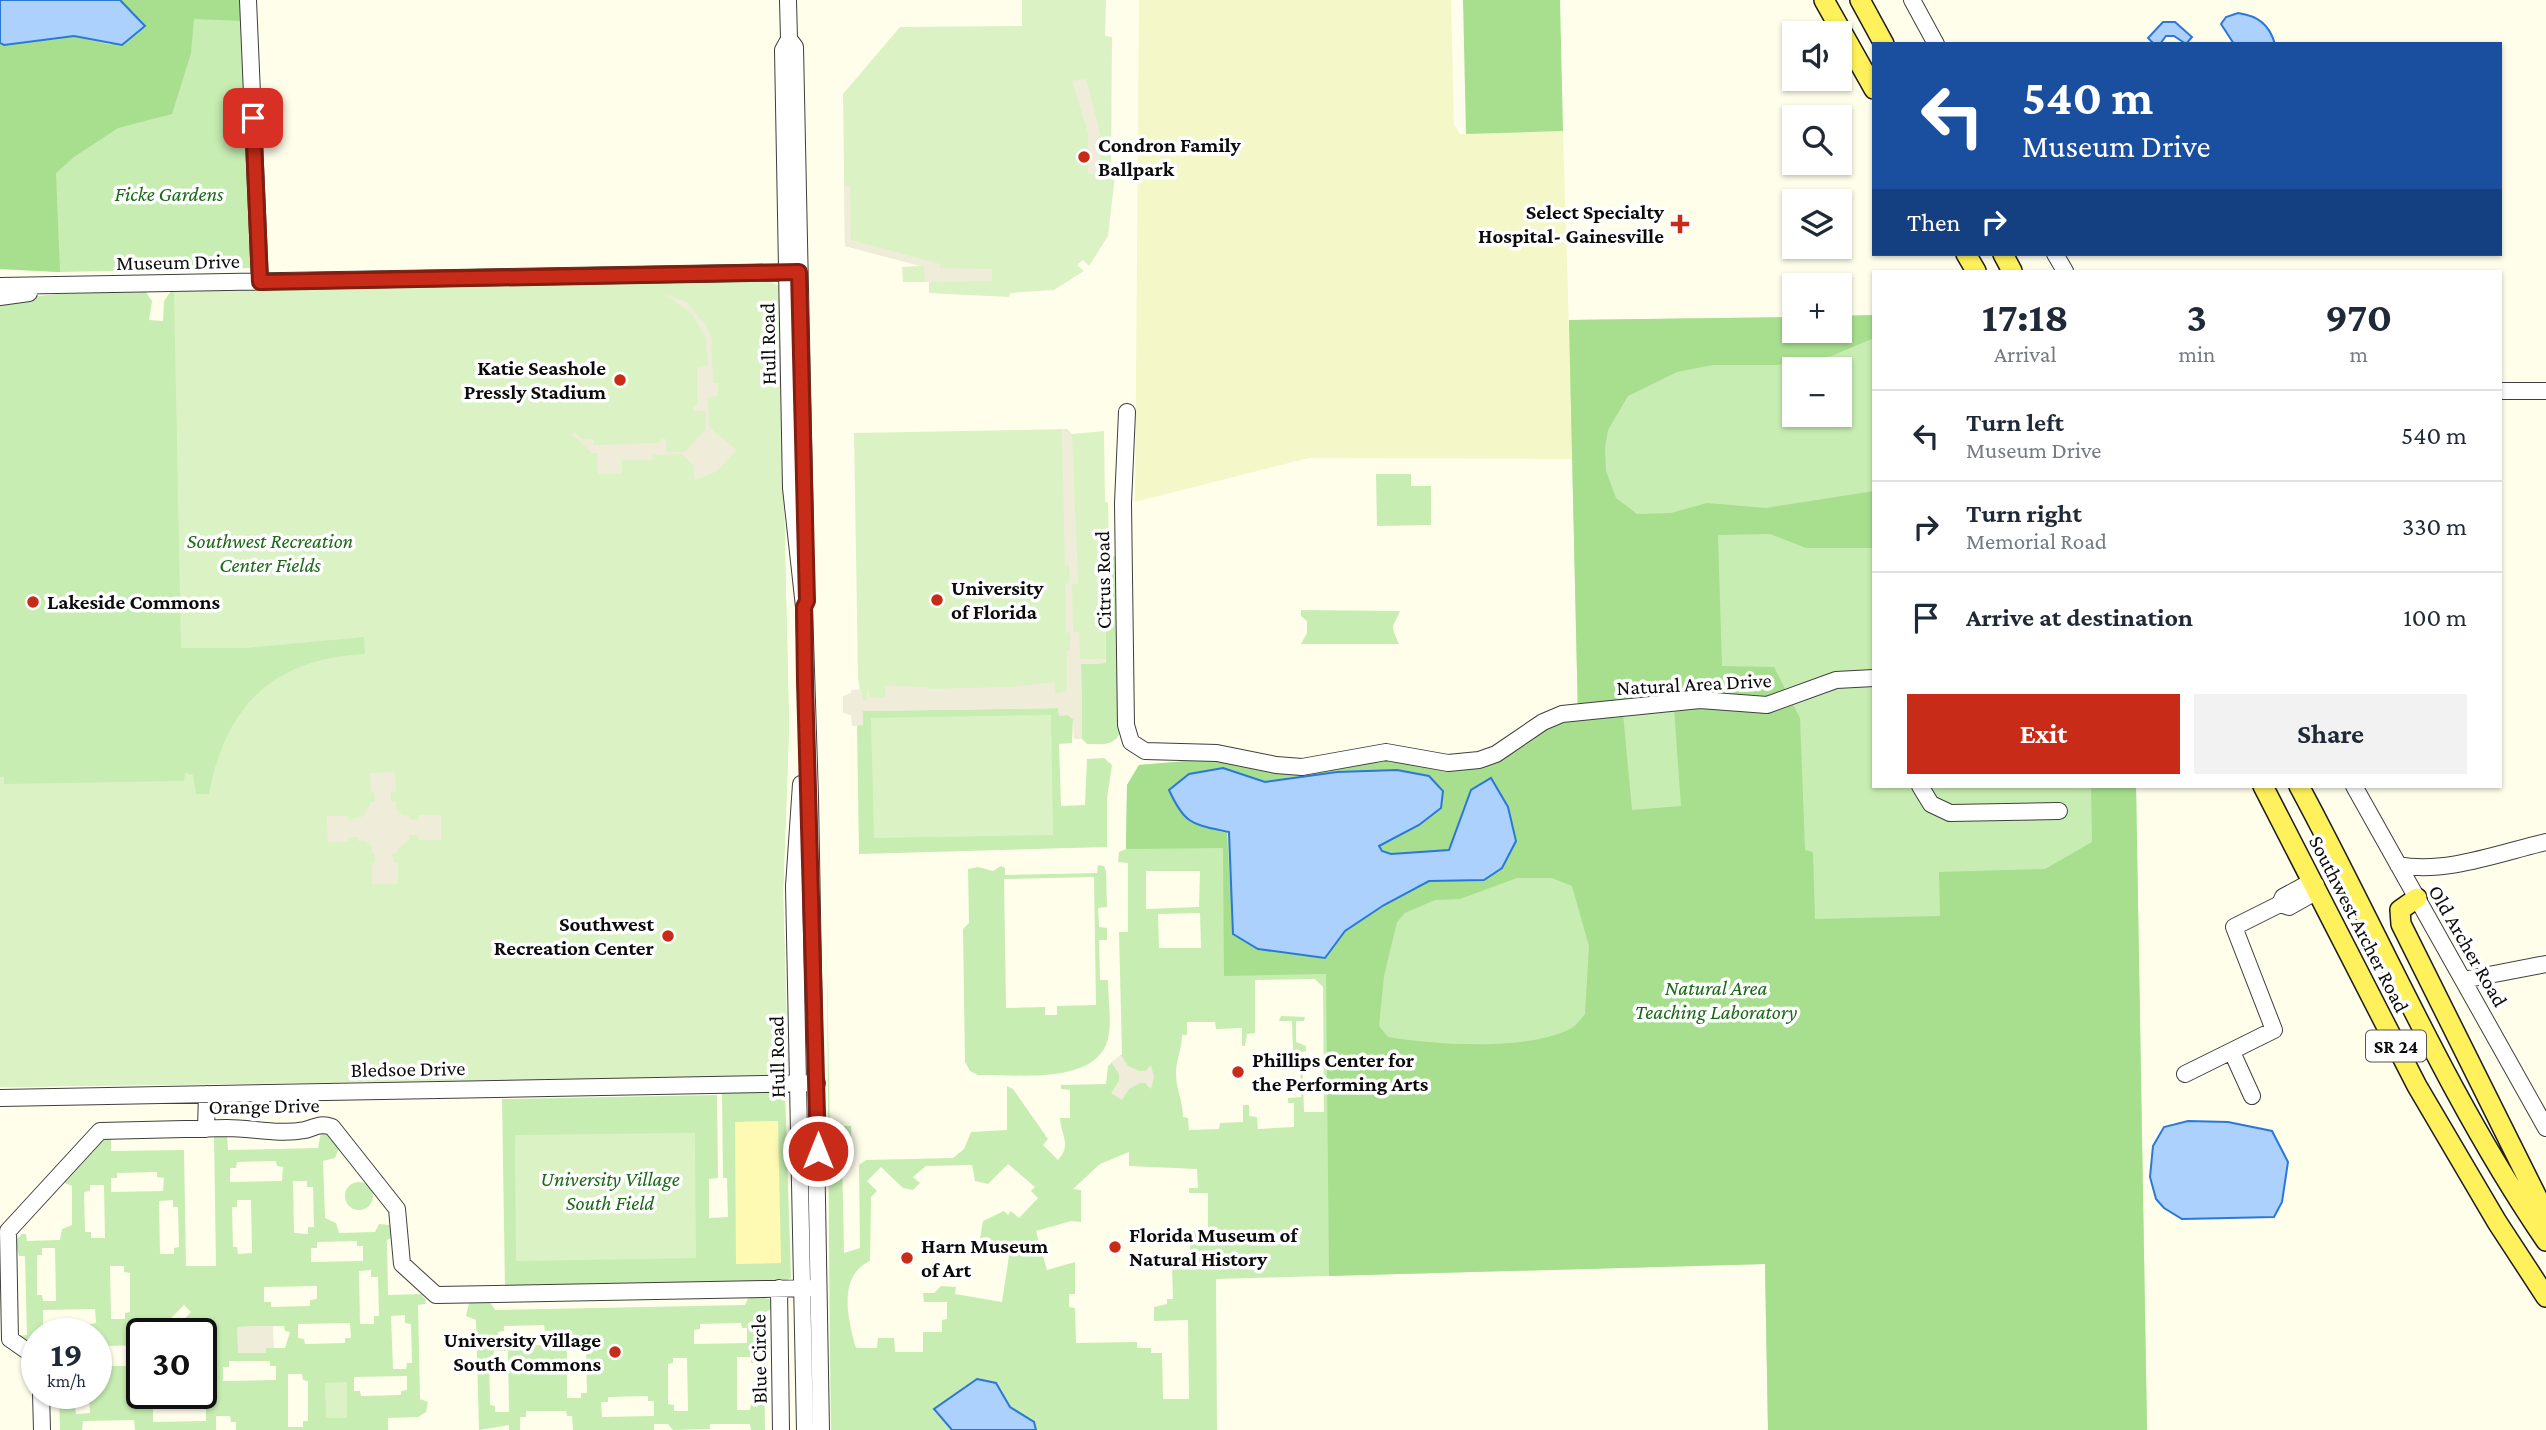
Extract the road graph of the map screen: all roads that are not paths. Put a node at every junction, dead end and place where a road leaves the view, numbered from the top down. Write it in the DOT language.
graph roads {
  1 [pos="248,0"];
  2 [pos="788,0"];
  3 [pos="1824,0"];
  4 [pos="1860,0"];
  5 [pos="1912,0"];
  6 [pos="1883,42"];
  7 [pos="1935,42"];
  8 [pos="1872,85"];
  9 [pos="793,272"];
  10 [pos="260,282"];
  11 [pos="62,285"];
  12 [pos="0,286"];
  13 [pos="0,297"];
  14 [pos="2502,391"];
  15 [pos="2546,391"];
  16 [pos="1127,412"];
  17 [pos="1872,678"];
  18 [pos="806,726"];
  19 [pos="1134,745"];
  20 [pos="1921,788"];
  21 [pos="2264,788"];
  22 [pos="2300,788"];
  23 [pos="2355,788"];
  24 [pos="2059,811"];
  25 [pos="2546,842"];
  26 [pos="2398,865"];
  27 [pos="2343,872"];
  28 [pos="2316,886"];
  29 [pos="2417,898"];
  30 [pos="2546,964"];
  31 [pos="2463,980"];
  32 [pos="2232,1052"];
  33 [pos="2185,1074"];
  34 [pos="799,1083"];
  35 [pos="817,1083"];
  36 [pos="207,1094"];
  37 [pos="2252,1096"];
  38 [pos="0,1098"];
  39 [pos="2541,1107"];
  40 [pos="2546,1128"];
  41 [pos="206,1129"];
  42 [pos="2481,1135"];
  43 [pos="2454,1150"];
  44 [pos="2546,1215"];
  45 [pos="2546,1241"];
  46 [pos="4,1287"];
  47 [pos="779,1288"];
  48 [pos="810,1288"];
  49 [pos="2544,1291"];
  50 [pos="21,1347"];
  51 [pos="41,1409"];
  52 [pos="42,1430"];
  53 [pos="780,1430"];
  54 [pos="805,1430"];
  55 [pos="821,1430"];
  1 -- 10 [label="street"];
  2 -- 9 [label="street, Hull Road"];
  3 -- 8 [label="main road"];
  4 -- 6 [label="main road"];
  5 -- 7 [label="street"];
  9 -- 10 [label="street, Museum Drive"];
  9 -- 18 [label="street, Hull Road"];
  10 -- 11 [label="street, Museum Drive"];
  11 -- 12 [label="street, Museum Drive"];
  11 -- 13 [label="street, Museum Drive"];
  14 -- 15 [label="street"];
  16 -- 19 [label="street, Citrus Road"];
  17 -- 19 [label="street, Natural Area Drive"];
  18 -- 34 [label="street, Hull Road"];
  18 -- 35 [label="street, Hull Road"];
  20 -- 24 [label="street"];
  21 -- 28 [label="main road, Southwest Archer Road / SR 24"];
  22 -- 27 [label="main road, Southwest Archer Road / SR 24"];
  23 -- 26 [label="street, Old Archer Road"];
  25 -- 26 [label="street"];
  26 -- 29 [label="street, Old Archer Road"];
  27 -- 28 [label="main road"];
  27 -- 42 [label="main road, Southwest Archer Road / SR 24"];
  28 -- 32 [label="street"];
  28 -- 43 [label="main road, Southwest Archer Road / SR 24"];
  29 -- 31 [label="street, Old Archer Road"];
  29 -- 44 [label="main road"];
  30 -- 31 [label="street"];
  31 -- 39 [label="street, Old Archer Road"];
  32 -- 33 [label="street"];
  32 -- 37 [label="street"];
  34 -- 35 [label="street, Bledsoe Drive"];
  34 -- 36 [label="street, Bledsoe Drive"];
  34 -- 48 [label="street, Hull Road"];
  35 -- 48 [label="street, Hull Road"];
  36 -- 38 [label="street, Bledsoe Drive"];
  36 -- 41 [label="street"];
  39 -- 40 [label="street, Old Archer Road"];
  41 -- 46 [label="street, Orange Drive"];
  41 -- 47 [label="street, Orange Drive"];
  42 -- 43 [label="main road"];
  42 -- 45 [label="main road, Southwest Archer Road / SR 24"];
  43 -- 49 [label="main road, Southwest Archer Road / SR 24"];
  46 -- 50 [label="street"];
  47 -- 48 [label="street, Orange Drive"];
  47 -- 53 [label="street, Blue Circle"];
  48 -- 54 [label="street, Hull Road"];
  48 -- 55 [label="street, Hull Road"];
  51 -- 52 [label="street"];
}
